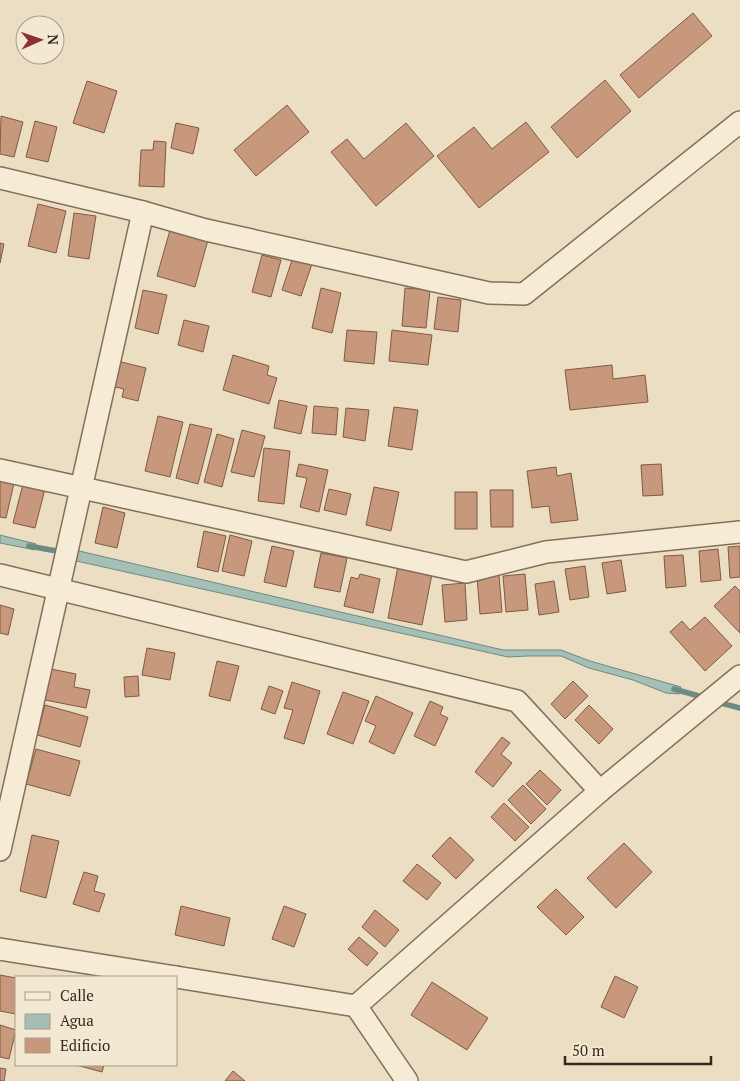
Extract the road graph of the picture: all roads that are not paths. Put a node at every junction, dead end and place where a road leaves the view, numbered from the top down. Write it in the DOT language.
graph roads {
  1 [pos="740,122"];
  2 [pos="0,178"];
  3 [pos="143,212"];
  4 [pos="0,470"];
  5 [pos="82,487"];
  6 [pos="740,532"];
  7 [pos="0,575"];
  8 [pos="59,589"];
  9 [pos="740,676"];
  10 [pos="600,791"];
  11 [pos="0,850"];
  12 [pos="0,949"];
  13 [pos="170,976"];
  14 [pos="178,977"];
  15 [pos="356,1006"];
  16 [pos="408,1081"];
  1 -- 3 [label="street"];
  2 -- 3 [label="street"];
  3 -- 5 [label="street"];
  4 -- 5 [label="street"];
  5 -- 6 [label="street"];
  5 -- 8 [label="street"];
  7 -- 8 [label="street"];
  8 -- 10 [label="street"];
  8 -- 11 [label="street"];
  9 -- 10 [label="street"];
  10 -- 15 [label="street"];
  12 -- 13 [label="street"];
  14 -- 15 [label="street"];
  15 -- 16 [label="street"];
}
